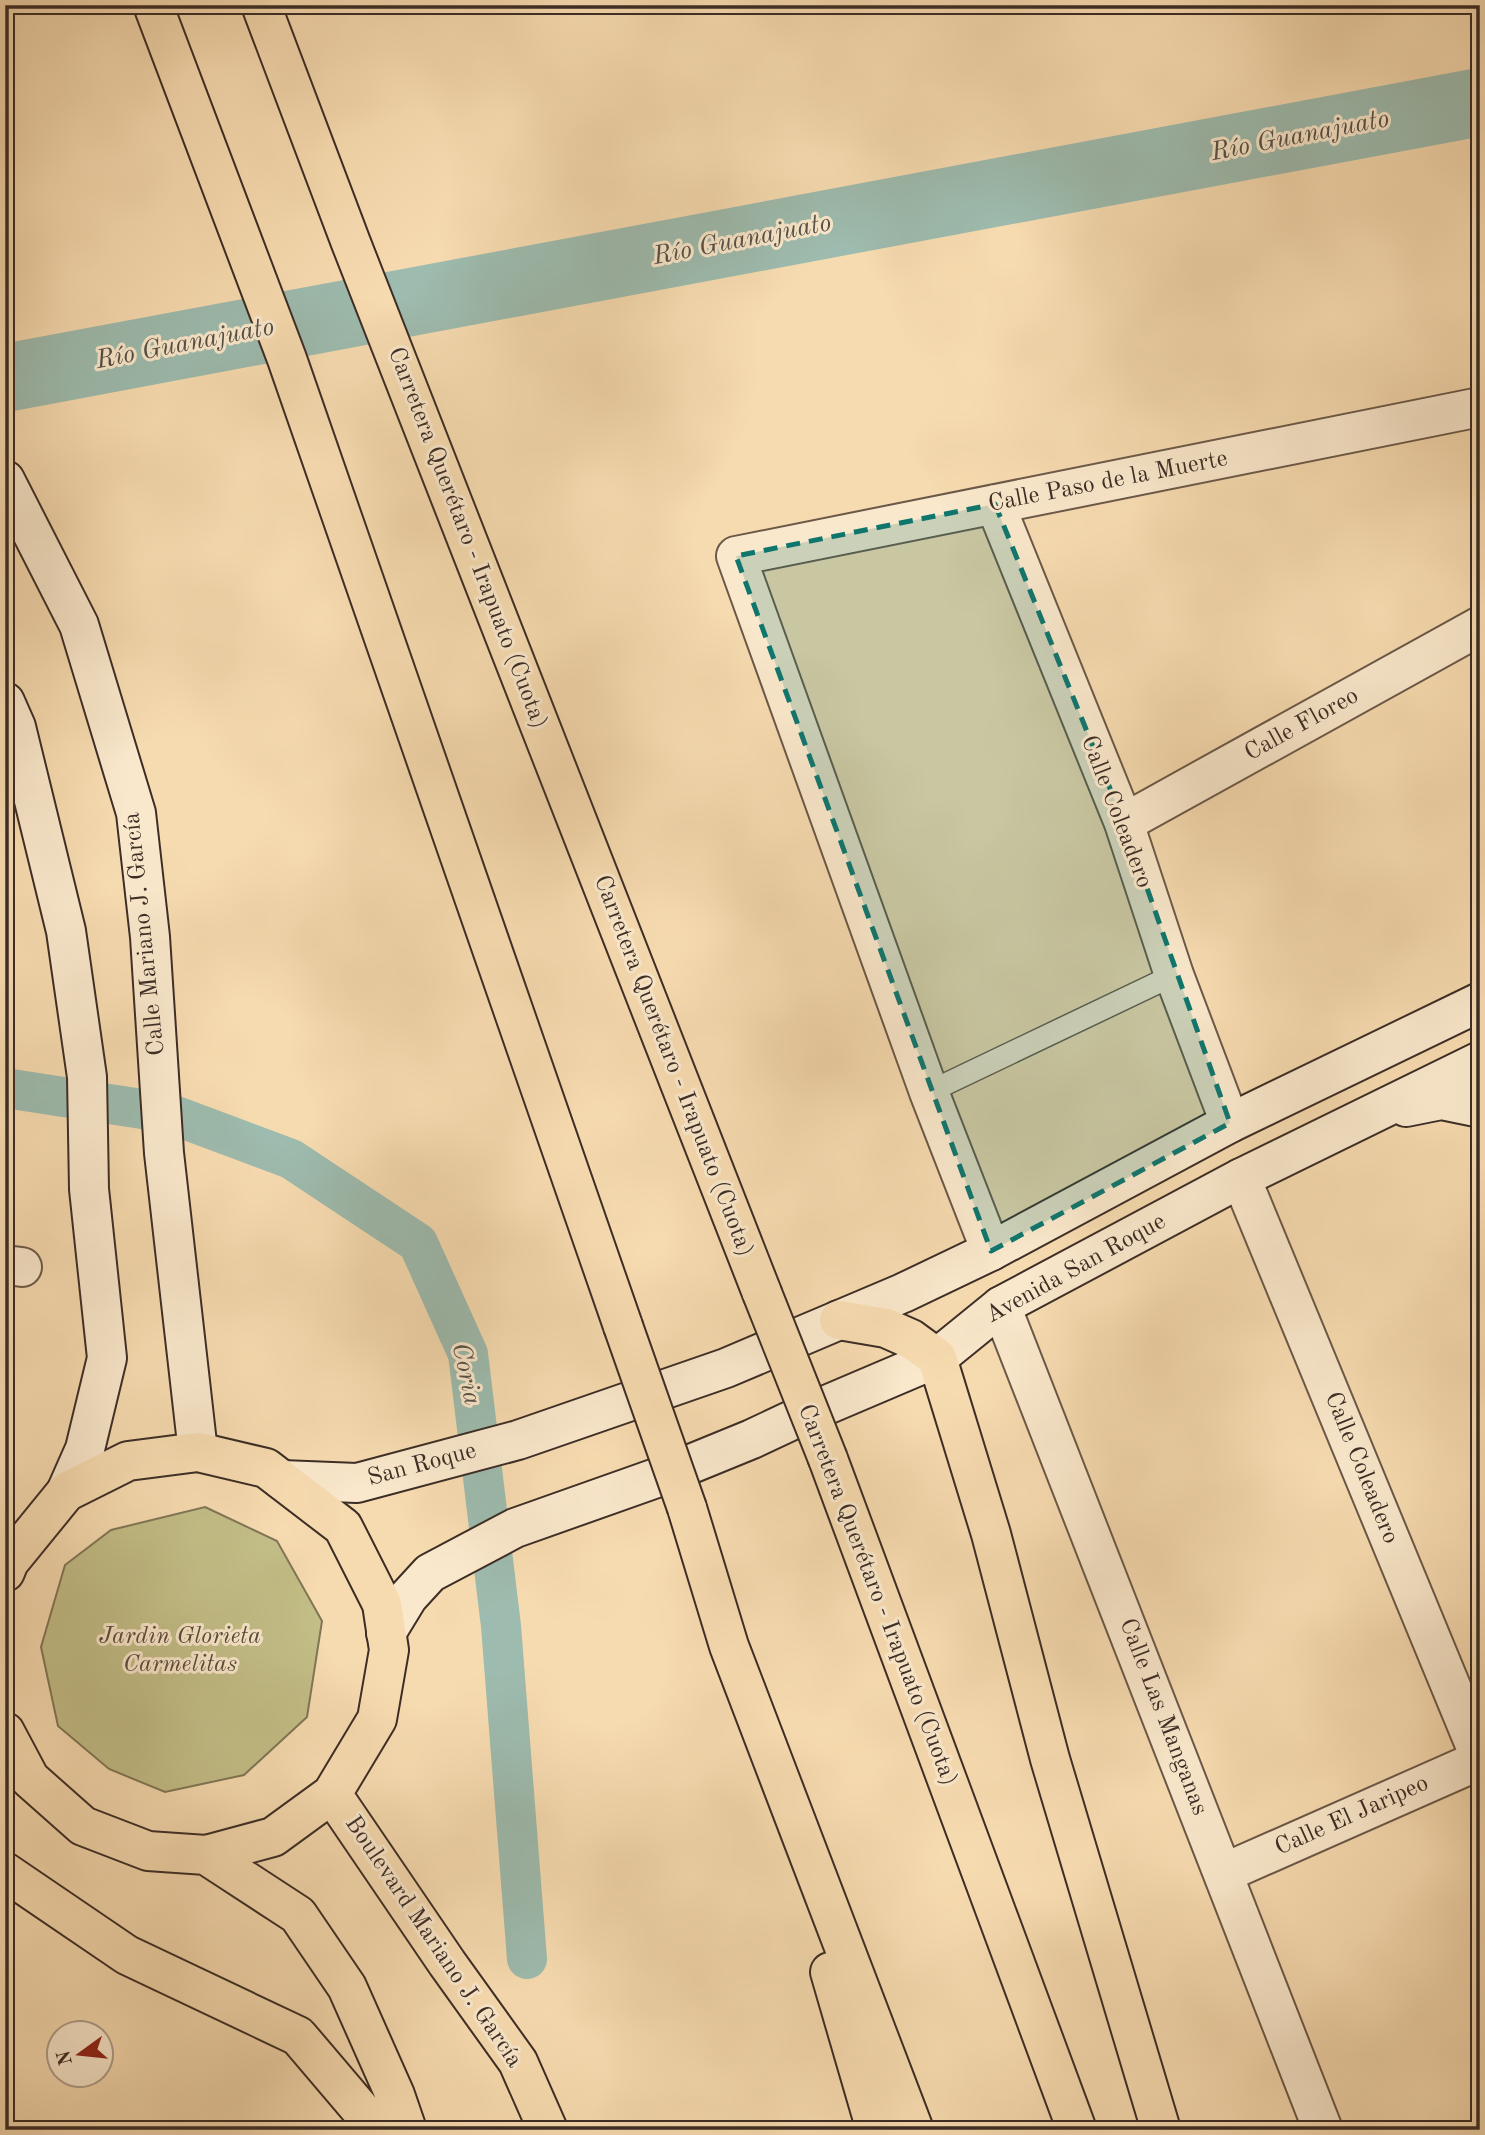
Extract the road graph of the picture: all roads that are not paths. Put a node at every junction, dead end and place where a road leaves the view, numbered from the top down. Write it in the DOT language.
graph roads {
  1 [pos="153,5"];
  2 [pos="261,5"];
  3 [pos="1480,407"];
  4 [pos="8,486"];
  5 [pos="995,504"];
  6 [pos="1480,626"];
  7 [pos="5,702"];
  8 [pos="1124,824"];
  9 [pos="1174,975"];
  10 [pos="1478,1010"];
  11 [pos="1480,1061"];
  12 [pos="929,1092"];
  13 [pos="1480,1108"];
  14 [pos="1373,1115"];
  15 [pos="1230,1123"];
  16 [pos="1241,1178"];
  17 [pos="991,1251"];
  18 [pos="1000,1306"];
  19 [pos="839,1320"];
  20 [pos="937,1358"];
  21 [pos="198,1452"];
  22 [pos="282,1480"];
  23 [pos="57,1504"];
  24 [pos="5,1524"];
  25 [pos="5,1572"];
  26 [pos="386,1633"];
  27 [pos="729,1646"];
  28 [pos="5,1732"];
  29 [pos="1480,1758"];
  30 [pos="332,1794"];
  31 [pos="206,1855"];
  32 [pos="5,1872"];
  33 [pos="1224,1872"];
  34 [pos="378,2130"];
  35 [pos="407,2130"];
  36 [pos="548,2130"];
  37 [pos="876,2130"];
  38 [pos="914,2130"];
  39 [pos="1077,2130"];
  40 [pos="1161,2130"];
  41 [pos="1323,2130"];
  1 -- 27 [label="main road, bridge"];
  2 -- 39 [label="main road, Carretera Querétaro - Irapuato (Cuota), bridge"];
  3 -- 5 [label="street, Calle Paso de la Muerte"];
  4 -- 21 [label="street, Calle Mariano J. García"];
  5 -- 8 [label="street, Calle Coleadero"];
  5 -- 12 [label="street, Calle Paso de la Muerte"];
  6 -- 8 [label="street, Calle Floreo"];
  7 -- 23 [label="street"];
  8 -- 9 [label="street, Calle Coleadero"];
  9 -- 12 [label="lane"];
  9 -- 15 [label="street, Calle Coleadero"];
  10 -- 15 [label="street"];
  11 -- 14 [label="street, Avenida San Roque"];
  12 -- 17 [label="street"];
  13 -- 14 [label="street"];
  14 -- 16 [label="street, Avenida San Roque"];
  15 -- 17 [label="street"];
  16 -- 18 [label="street, Avenida San Roque"];
  16 -- 29 [label="street, Calle Coleadero"];
  17 -- 19 [label="street"];
  18 -- 20 [label="street, Avenida San Roque"];
  18 -- 33 [label="street, Calle Las Manganas"];
  19 -- 20 [label="main road"];
  19 -- 22 [label="street, San Roque"];
  20 -- 26 [label="street, Avenida San Roque"];
  20 -- 40 [label="main road"];
  21 -- 22 [label="main road"];
  21 -- 23 [label="main road"];
  22 -- 26 [label="main road"];
  23 -- 24 [label="main road"];
  23 -- 25 [label="main road"];
  26 -- 30 [label="main road"];
  27 -- 37 [label="main road"];
  27 -- 38 [label="main road"];
  28 -- 31 [label="main road"];
  29 -- 33 [label="street, Calle El Jaripeo"];
  30 -- 31 [label="main road"];
  30 -- 36 [label="main road, Boulevard Mariano J. García"];
  31 -- 35 [label="main road"];
  32 -- 34 [label="main road"];
  33 -- 41 [label="street, Calle Las Manganas"];
}
